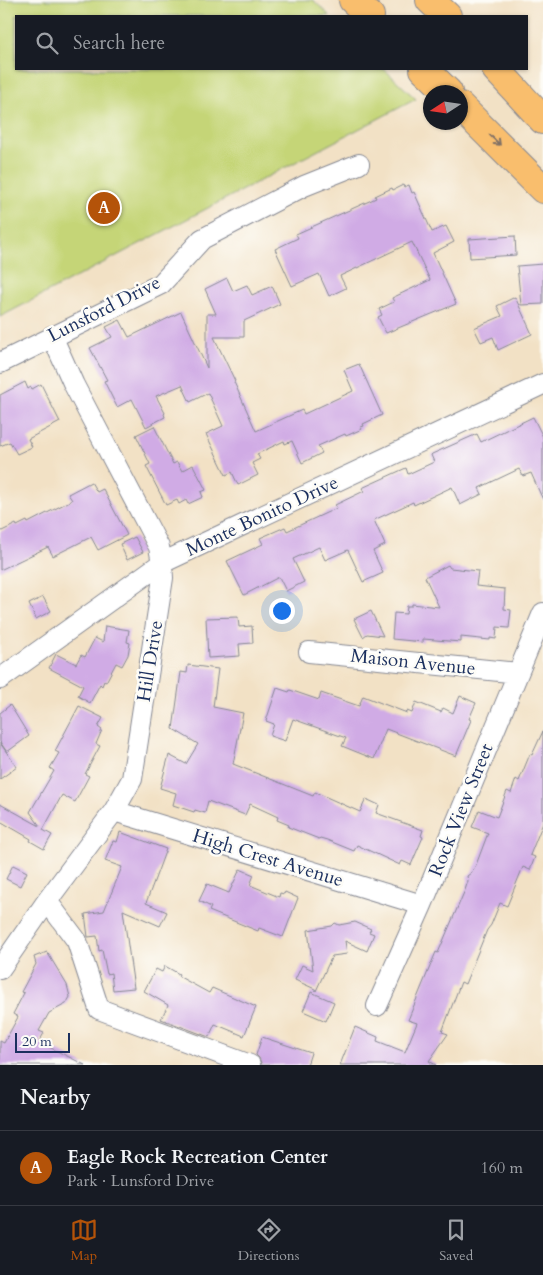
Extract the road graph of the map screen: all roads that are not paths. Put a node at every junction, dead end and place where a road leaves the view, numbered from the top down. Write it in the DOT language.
graph roads {
  1 [pos="353,0"];
  2 [pos="430,0"];
  3 [pos="369,15"];
  4 [pos="446,15"];
  5 [pos="425,70"];
  6 [pos="497,70"];
  7 [pos="441,85"];
  8 [pos="468,114"];
  9 [pos="543,120"];
  10 [pos="359,164"];
  11 [pos="543,189"];
  12 [pos="52,336"];
  13 [pos="0,362"];
  14 [pos="543,384"];
  15 [pos="162,563"];
  16 [pos="543,613"];
  17 [pos="309,652"];
  18 [pos="518,673"];
  19 [pos="0,679"];
  20 [pos="114,811"];
  21 [pos="47,901"];
  22 [pos="422,905"];
  23 [pos="0,969"];
  24 [pos="377,1006"];
  25 [pos="250,1065"];
  1 -- 3 [label="highway"];
  2 -- 4 [label="highway"];
  5 -- 7 [label="highway"];
  6 -- 9 [label="highway"];
  8 -- 11 [label="highway, one-way"];
  10 -- 12 [label="street, Lunsford Drive"];
  12 -- 13 [label="street, Lunsford Drive"];
  12 -- 15 [label="street, Hill Drive"];
  14 -- 15 [label="street, Monte Bonito Drive"];
  15 -- 19 [label="street, Monte Bonito Drive"];
  15 -- 20 [label="street, Hill Drive"];
  16 -- 18 [label="street, Rock View Street"];
  17 -- 18 [label="street, Maison Avenue"];
  18 -- 22 [label="street, Rock View Street"];
  20 -- 21 [label="street, Hill Drive"];
  20 -- 22 [label="street, High Crest Avenue"];
  21 -- 23 [label="street, Hill Drive"];
  21 -- 25 [label="street"];
  22 -- 24 [label="street, Rock View Street"];
}
